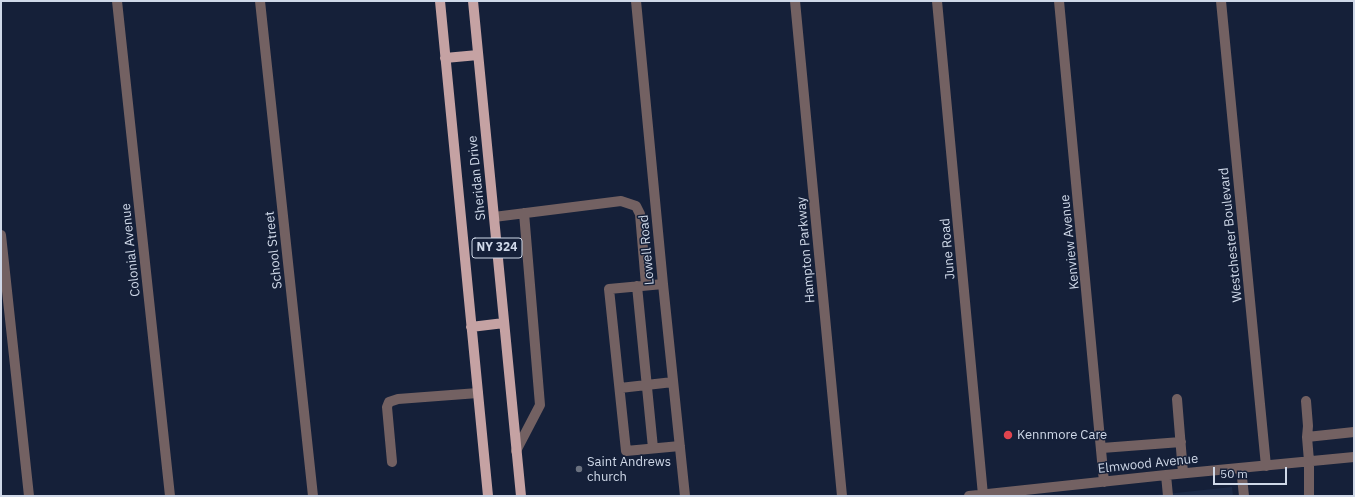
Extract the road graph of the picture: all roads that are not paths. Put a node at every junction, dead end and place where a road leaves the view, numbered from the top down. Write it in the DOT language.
graph roads {
  1 [pos="117,1"];
  2 [pos="260,1"];
  3 [pos="440,1"];
  4 [pos="473,1"];
  5 [pos="636,1"];
  6 [pos="795,1"];
  7 [pos="937,1"];
  8 [pos="1059,1"];
  9 [pos="1221,1"];
  10 [pos="478,55"];
  11 [pos="446,58"];
  12 [pos="524,213"];
  13 [pos="494,217"];
  14 [pos="1,235"];
  15 [pos="663,284"];
  16 [pos="642,286"];
  17 [pos="504,323"];
  18 [pos="471,327"];
  19 [pos="673,382"];
  20 [pos="646,385"];
  21 [pos="620,388"];
  22 [pos="478,393"];
  23 [pos="1177,399"];
  24 [pos="1306,401"];
  25 [pos="1354,432"];
  26 [pos="1307,437"];
  27 [pos="1180,442"];
  28 [pos="680,446"];
  29 [pos="653,448"];
  30 [pos="1102,448"];
  31 [pos="516,451"];
  32 [pos="1354,457"];
  33 [pos="1309,461"];
  34 [pos="392,462"];
  35 [pos="1266,466"];
  36 [pos="1241,468"];
  37 [pos="1183,474"];
  38 [pos="1166,475"];
  39 [pos="1104,482"];
  40 [pos="983,495"];
  41 [pos="29,496"];
  42 [pos="170,496"];
  43 [pos="313,496"];
  44 [pos="488,496"];
  45 [pos="521,496"];
  46 [pos="685,496"];
  47 [pos="842,496"];
  48 [pos="969,496"];
  49 [pos="1168,496"];
  50 [pos="1244,496"];
  51 [pos="1310,496"];
  1 -- 42 [label="street, Colonial Avenue"];
  2 -- 43 [label="street, School Street"];
  3 -- 11 [label="main road, Sheridan Drive / NY 324"];
  4 -- 10 [label="main road, Sheridan Drive / NY 324"];
  5 -- 15 [label="street, Lowell Road"];
  6 -- 47 [label="street, Hampton Parkway"];
  7 -- 40 [label="street, June Road"];
  8 -- 30 [label="street, Kenview Avenue"];
  9 -- 35 [label="street, Westchester Boulevard"];
  10 -- 11 [label="main road"];
  10 -- 13 [label="main road, Sheridan Drive / NY 324"];
  11 -- 18 [label="main road, Sheridan Drive / NY 324"];
  12 -- 13 [label="street"];
  12 -- 16 [label="street"];
  12 -- 31 [label="street"];
  13 -- 17 [label="main road, Sheridan Drive / NY 324"];
  14 -- 41 [label="street"];
  15 -- 16 [label="street"];
  15 -- 19 [label="street, Lowell Road"];
  16 -- 20 [label="street"];
  16 -- 21 [label="street"];
  17 -- 18 [label="main road"];
  17 -- 31 [label="main road, Sheridan Drive / NY 324"];
  18 -- 22 [label="main road, Sheridan Drive / NY 324"];
  19 -- 20 [label="street"];
  19 -- 28 [label="street, Lowell Road"];
  20 -- 21 [label="street"];
  20 -- 29 [label="street"];
  21 -- 29 [label="street"];
  22 -- 34 [label="street"];
  22 -- 44 [label="main road, Sheridan Drive / NY 324"];
  23 -- 27 [label="street"];
  24 -- 26 [label="street"];
  25 -- 26 [label="street"];
  26 -- 33 [label="street"];
  27 -- 30 [label="street"];
  27 -- 37 [label="street"];
  28 -- 29 [label="street"];
  28 -- 46 [label="street, Lowell Road"];
  30 -- 39 [label="street, Kenview Avenue"];
  31 -- 45 [label="main road, Sheridan Drive / NY 324"];
  32 -- 33 [label="street, Elmwood Avenue"];
  33 -- 35 [label="street, Elmwood Avenue"];
  33 -- 51 [label="street"];
  35 -- 36 [label="street, Elmwood Avenue"];
  36 -- 37 [label="street, Elmwood Avenue"];
  36 -- 50 [label="street"];
  37 -- 38 [label="street, Elmwood Avenue"];
  38 -- 39 [label="street, Elmwood Avenue"];
  38 -- 49 [label="street"];
  39 -- 40 [label="street, Elmwood Avenue"];
  40 -- 48 [label="street, Elmwood Avenue"];
}
